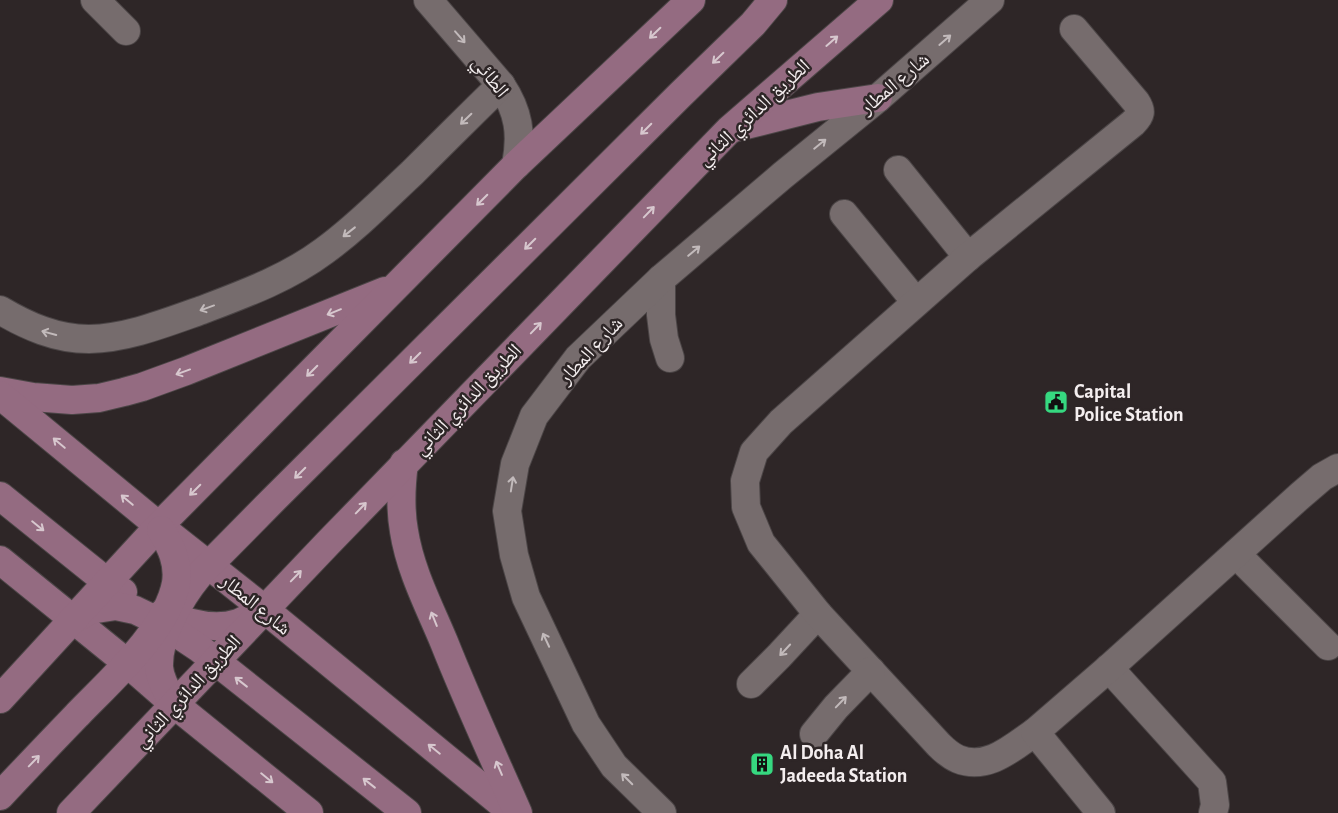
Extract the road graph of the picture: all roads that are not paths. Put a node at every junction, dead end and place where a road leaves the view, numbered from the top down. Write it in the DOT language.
graph roads {
  1 [pos="95,0"];
  2 [pos="428,0"];
  3 [pos="691,0"];
  4 [pos="773,0"];
  5 [pos="878,0"];
  6 [pos="990,0"];
  7 [pos="1074,29"];
  8 [pos="126,31"];
  9 [pos="501,85"];
  10 [pos="878,98"];
  11 [pos="730,129"];
  12 [pos="516,166"];
  13 [pos="898,170"];
  14 [pos="844,214"];
  15 [pos="968,257"];
  16 [pos="661,279"];
  17 [pos="396,287"];
  18 [pos="916,302"];
  19 [pos="0,310"];
  20 [pos="670,358"];
  21 [pos="0,391"];
  22 [pos="0,394"];
  23 [pos="404,463"];
  24 [pos="1338,468"];
  25 [pos="0,496"];
  26 [pos="158,526"];
  27 [pos="1236,554"];
  28 [pos="0,560"];
  29 [pos="208,565"];
  30 [pos="107,582"];
  31 [pos="264,609"];
  32 [pos="818,614"];
  33 [pos="74,620"];
  34 [pos="167,620"];
  35 [pos="1328,646"];
  36 [pos="214,661"];
  37 [pos="127,663"];
  38 [pos="1109,668"];
  39 [pos="871,672"];
  40 [pos="751,684"];
  41 [pos="0,699"];
  42 [pos="174,704"];
  43 [pos="1035,732"];
  44 [pos="814,734"];
  45 [pos="0,796"];
  46 [pos="71,813"];
  47 [pos="309,813"];
  48 [pos="407,813"];
  49 [pos="513,813"];
  50 [pos="518,813"];
  51 [pos="662,813"];
  52 [pos="1101,813"];
  53 [pos="1213,813"];
  1 -- 8 [label="street"];
  2 -- 9 [label="street, الطائي, one-way"];
  3 -- 12 [label="main road, one-way"];
  4 -- 29 [label="main road, one-way"];
  11 -- 5 [label="main road, الطريق الدائري الثاني, one-way"];
  10 -- 6 [label="street, شارع المطار, one-way"];
  7 -- 15 [label="street"];
  9 -- 12 [label="street, الطائي"];
  9 -- 19 [label="street, one-way"];
  10 -- 11 [label="main road"];
  16 -- 10 [label="street, شارع المطار, one-way"];
  23 -- 11 [label="main road, الطريق الدائري الثاني, one-way"];
  12 -- 17 [label="main road, one-way"];
  13 -- 15 [label="street"];
  14 -- 18 [label="street"];
  15 -- 18 [label="street"];
  16 -- 20 [label="street"];
  51 -- 16 [label="street, شارع المطار, one-way"];
  17 -- 21 [label="main road, one-way"];
  17 -- 26 [label="main road, one-way"];
  18 -- 32 [label="street"];
  26 -- 22 [label="main road, شارع المطار, one-way"];
  31 -- 23 [label="main road, الطريق الدائري الثاني, one-way"];
  50 -- 23 [label="main road, one-way"];
  24 -- 27 [label="street"];
  25 -- 30 [label="main road, one-way"];
  26 -- 29 [label="main road, شارع المطار"];
  26 -- 30 [label="main road"];
  26 -- 34 [label="main road"];
  27 -- 35 [label="street"];
  27 -- 38 [label="street"];
  28 -- 33 [label="main road"];
  29 -- 31 [label="main road, شارع المطار"];
  29 -- 34 [label="main road"];
  30 -- 33 [label="main road"];
  30 -- 34 [label="main road"];
  31 -- 34 [label="main road"];
  31 -- 36 [label="main road, الطريق الدائري الثاني"];
  49 -- 31 [label="main road, شارع المطار, one-way"];
  32 -- 39 [label="street"];
  32 -- 40 [label="street, one-way"];
  33 -- 34 [label="main road"];
  33 -- 37 [label="main road"];
  33 -- 41 [label="main road"];
  34 -- 36 [label="main road"];
  34 -- 37 [label="main road"];
  34 -- 42 [label="main road"];
  36 -- 42 [label="main road, الطريق الدائري الثاني"];
  48 -- 36 [label="main road, one-way"];
  37 -- 42 [label="main road"];
  45 -- 37 [label="main road, one-way"];
  38 -- 43 [label="street"];
  38 -- 53 [label="street"];
  39 -- 43 [label="street"];
  44 -- 39 [label="street, one-way"];
  42 -- 46 [label="main road, الطريق الدائري الثاني"];
  42 -- 47 [label="main road, one-way"];
  43 -- 52 [label="street"];
}
